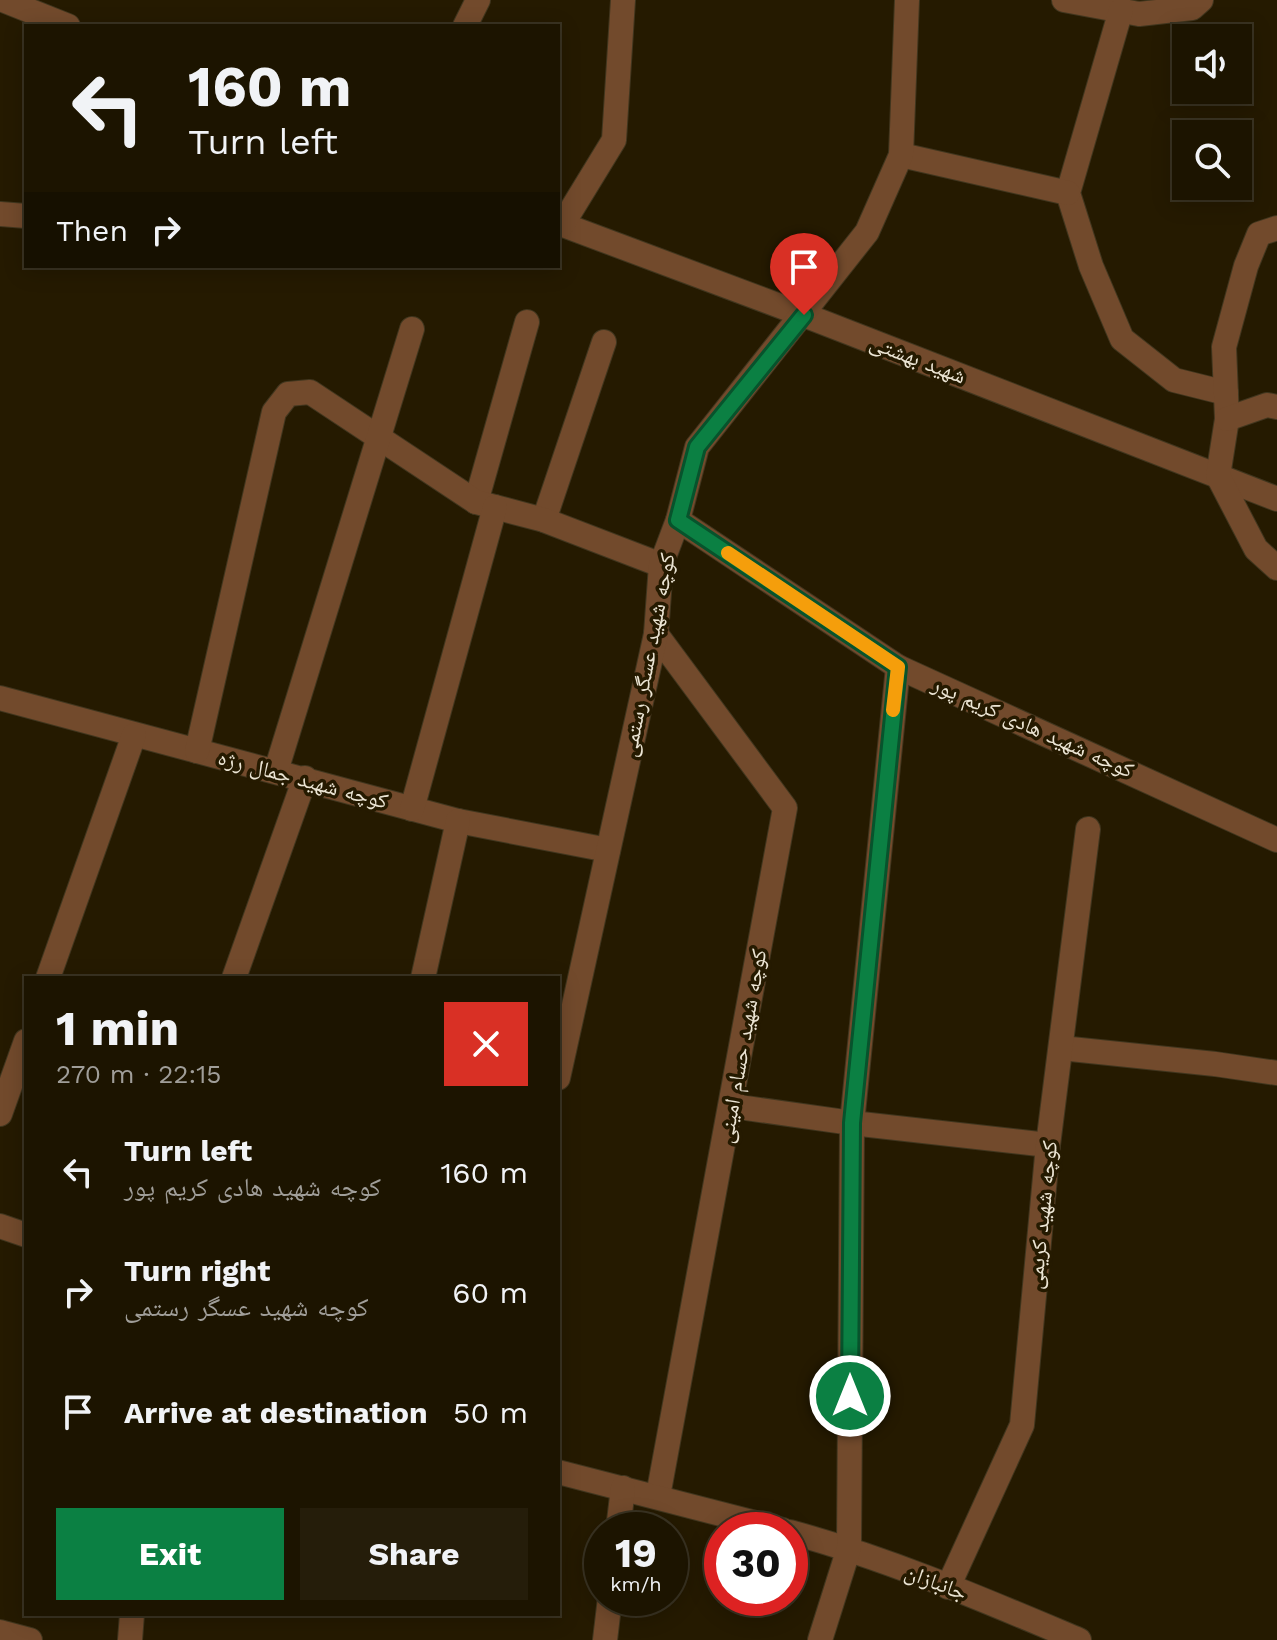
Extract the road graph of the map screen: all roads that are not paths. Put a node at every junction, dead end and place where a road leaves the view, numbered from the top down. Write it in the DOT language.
graph roads {
  1 [pos="3,0"];
  2 [pos="478,0"];
  3 [pos="623,0"];
  4 [pos="907,0"];
  5 [pos="1064,0"];
  6 [pos="1201,0"];
  7 [pos="1121,10"];
  8 [pos="63,24"];
  9 [pos="466,24"];
  10 [pos="901,155"];
  11 [pos="1068,193"];
  12 [pos="0,214"];
  13 [pos="24,216"];
  14 [pos="560,224"];
  15 [pos="1277,228"];
  16 [pos="804,315"];
  17 [pos="527,322"];
  18 [pos="412,329"];
  19 [pos="604,342"];
  20 [pos="1226,393"];
  21 [pos="1277,407"];
  22 [pos="1227,419"];
  23 [pos="380,438"];
  24 [pos="1218,476"];
  25 [pos="1277,499"];
  26 [pos="486,504"];
  27 [pos="544,520"];
  28 [pos="678,520"];
  29 [pos="661,565"];
  30 [pos="1277,568"];
  31 [pos="656,634"];
  32 [pos="898,667"];
  33 [pos="0,698"];
  34 [pos="134,735"];
  35 [pos="197,751"];
  36 [pos="276,771"];
  37 [pos="305,778"];
  38 [pos="412,809"];
  39 [pos="458,821"];
  40 [pos="1088,829"];
  41 [pos="1277,840"];
  42 [pos="608,850"];
  43 [pos="49,976"];
  44 [pos="235,976"];
  45 [pos="423,976"];
  46 [pos="24,1047"];
  47 [pos="1061,1048"];
  48 [pos="560,1069"];
  49 [pos="1277,1073"];
  50 [pos="732,1106"];
  51 [pos="0,1114"];
  52 [pos="852,1123"];
  53 [pos="1048,1145"];
  54 [pos="0,1227"];
  55 [pos="24,1234"];
  56 [pos="560,1472"];
  57 [pos="623,1488"];
  58 [pos="658,1496"];
  59 [pos="620,1512"];
  60 [pos="717,1512"];
  61 [pos="808,1537"];
  62 [pos="849,1548"];
  63 [pos="948,1587"];
  64 [pos="132,1616"];
  65 [pos="608,1616"];
  66 [pos="0,1632"];
  67 [pos="30,1640"];
  68 [pos="130,1640"];
  69 [pos="605,1640"];
  70 [pos="820,1640"];
  71 [pos="1079,1640"];
  1 -- 8 [label="street"];
  2 -- 9 [label="street"];
  3 -- 14 [label="street"];
  4 -- 10 [label="street"];
  5 -- 7 [label="street"];
  6 -- 7 [label="street"];
  7 -- 11 [label="street"];
  10 -- 11 [label="street"];
  10 -- 16 [label="street, کوچه شهید عسگر رستمی"];
  11 -- 20 [label="street"];
  12 -- 13 [label="street"];
  14 -- 16 [label="street, شهید بهشتی"];
  15 -- 20 [label="street"];
  16 -- 24 [label="street, شهید بهشتی"];
  16 -- 28 [label="street, کوچه شهید عسگر رستمی"];
  17 -- 26 [label="street"];
  18 -- 23 [label="street"];
  19 -- 27 [label="street"];
  20 -- 22 [label="street"];
  21 -- 22 [label="street"];
  22 -- 24 [label="street"];
  23 -- 26 [label="street"];
  23 -- 35 [label="street"];
  23 -- 36 [label="street"];
  24 -- 25 [label="street, شهید بهشتی"];
  24 -- 30 [label="street"];
  26 -- 27 [label="street"];
  26 -- 38 [label="street"];
  27 -- 29 [label="street"];
  28 -- 29 [label="street, کوچه شهید عسگر رستمی"];
  28 -- 32 [label="street, کوچه شهید هادی کریم پور"];
  29 -- 31 [label="street, کوچه شهید عسگر رستمی"];
  31 -- 42 [label="street, کوچه شهید عسگر رستمی"];
  31 -- 50 [label="street, کوچه شهید حسام امینی"];
  32 -- 41 [label="street, کوچه شهید هادی کریم پور"];
  32 -- 52 [label="street"];
  33 -- 34 [label="street, کوچه شهید جمال رژه"];
  34 -- 35 [label="street, کوچه شهید جمال رژه"];
  34 -- 43 [label="street"];
  35 -- 36 [label="street, کوچه شهید جمال رژه"];
  36 -- 37 [label="street, کوچه شهید جمال رژه"];
  37 -- 38 [label="street, کوچه شهید جمال رژه"];
  37 -- 44 [label="street"];
  38 -- 39 [label="street, کوچه شهید جمال رژه"];
  39 -- 42 [label="street, کوچه شهید جمال رژه"];
  39 -- 45 [label="street"];
  40 -- 47 [label="street, کوچه شهید کریمی"];
  42 -- 48 [label="street, کوچه شهید عسگر رستمی"];
  46 -- 51 [label="street"];
  47 -- 49 [label="street"];
  47 -- 53 [label="street, کوچه شهید کریمی"];
  50 -- 52 [label="street"];
  50 -- 58 [label="street, کوچه شهید حسام امینی"];
  52 -- 53 [label="street"];
  52 -- 62 [label="street"];
  53 -- 63 [label="street, کوچه شهید کریمی"];
  54 -- 55 [label="street"];
  56 -- 57 [label="street"];
  57 -- 58 [label="street"];
  57 -- 59 [label="street"];
  58 -- 60 [label="street"];
  61 -- 62 [label="street, جانبازان"];
  62 -- 63 [label="street, جانبازان"];
  62 -- 70 [label="street"];
  63 -- 71 [label="street, جانبازان"];
  64 -- 68 [label="street"];
  65 -- 69 [label="street"];
  66 -- 67 [label="street"];
}
